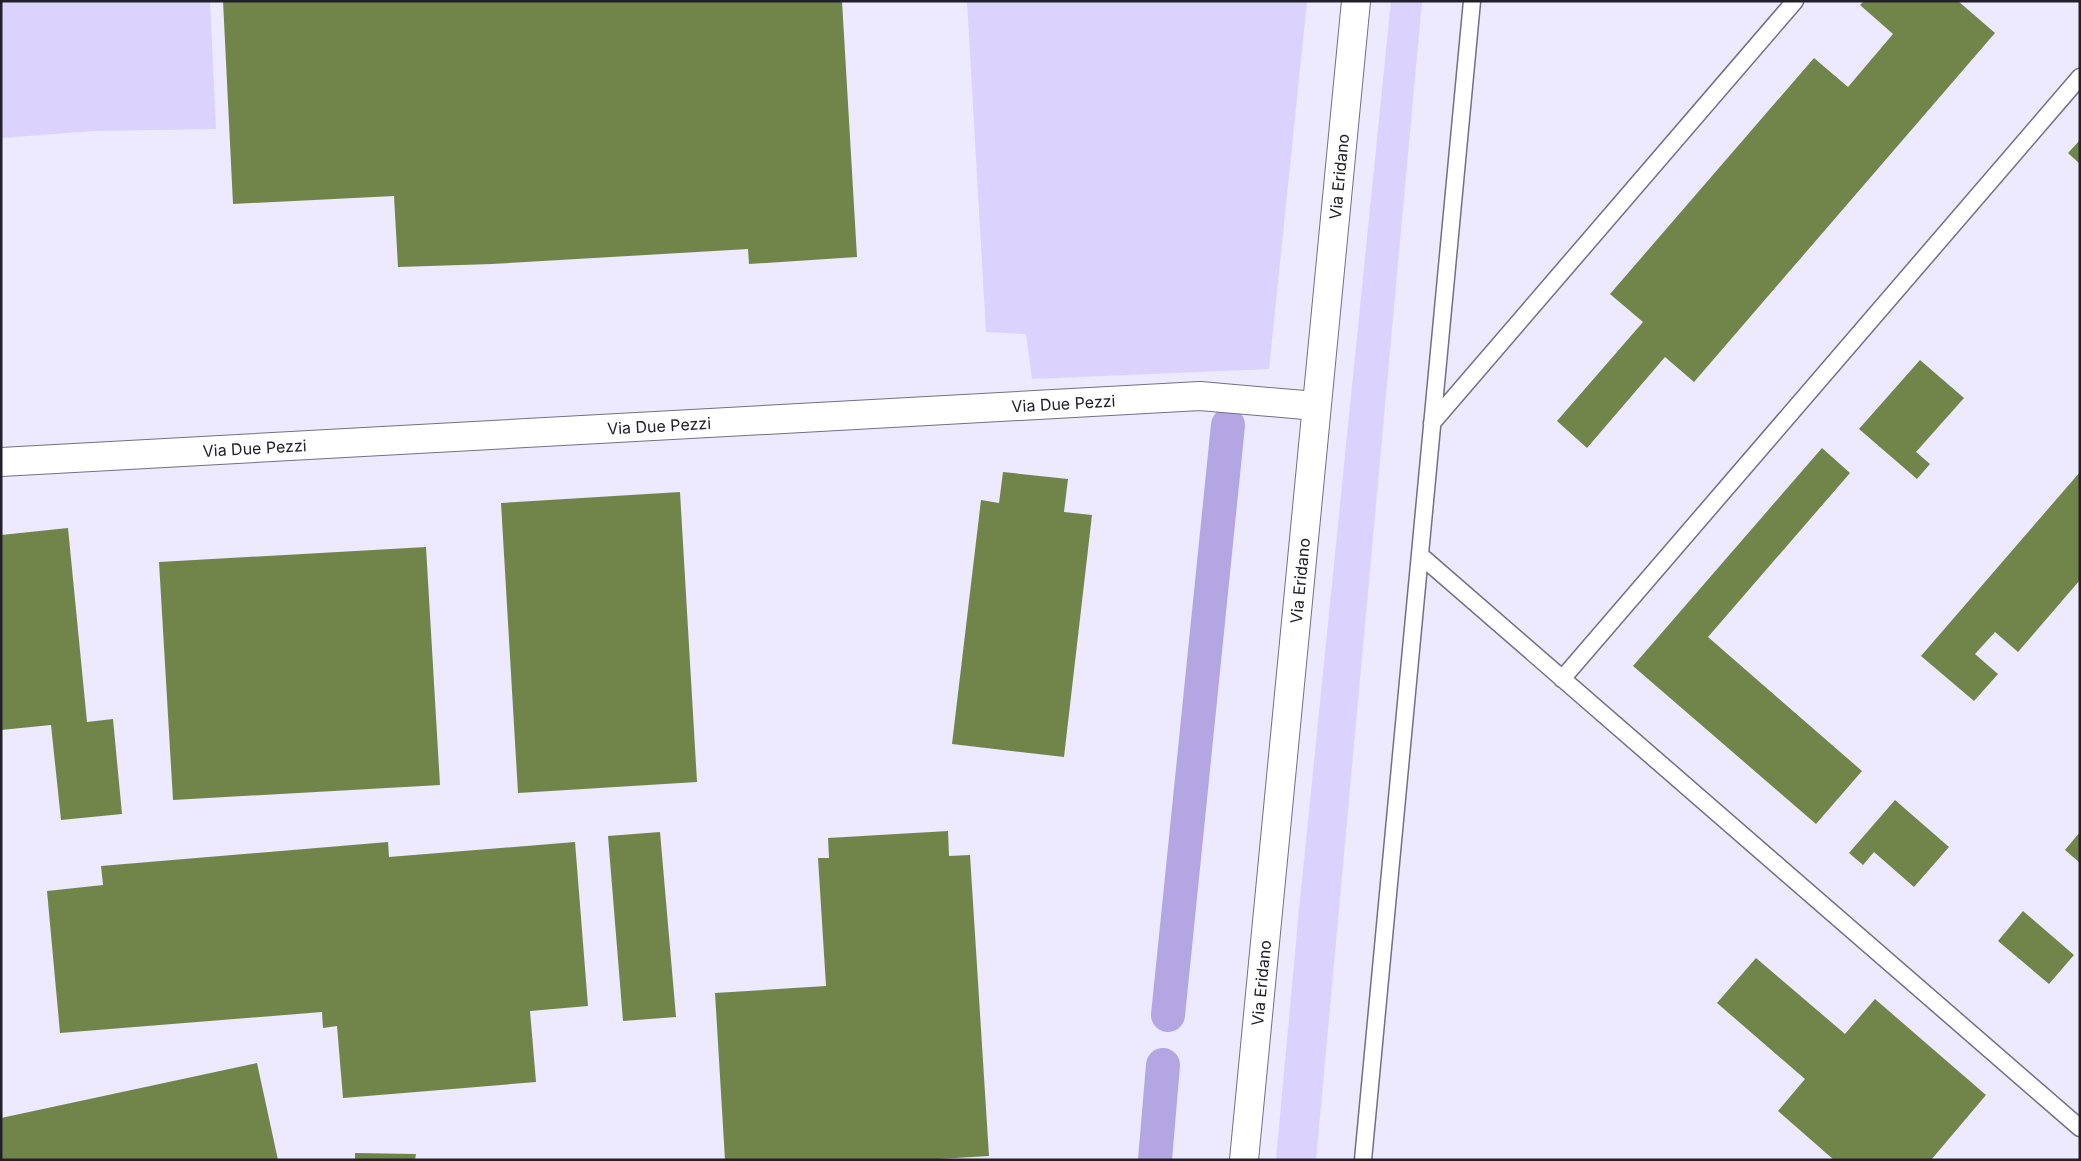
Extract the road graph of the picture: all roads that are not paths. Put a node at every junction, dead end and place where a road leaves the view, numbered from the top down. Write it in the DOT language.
graph roads {
  1 [pos="1356,1"];
  2 [pos="1472,1"];
  3 [pos="1795,1"];
  4 [pos="2080,78"];
  5 [pos="1316,406"];
  6 [pos="1432,423"];
  7 [pos="1,462"];
  8 [pos="1420,556"];
  9 [pos="1562,678"];
  10 [pos="2080,1128"];
  11 [pos="1244,1160"];
  12 [pos="1363,1160"];
  1 -- 5 [label="street, Via Eridano"];
  2 -- 6 [label="lane"];
  3 -- 6 [label="lane"];
  4 -- 9 [label="lane"];
  5 -- 7 [label="street, Via Due Pezzi"];
  5 -- 11 [label="street, Via Eridano"];
  6 -- 8 [label="lane"];
  8 -- 9 [label="lane"];
  8 -- 12 [label="lane"];
  9 -- 10 [label="lane"];
}
